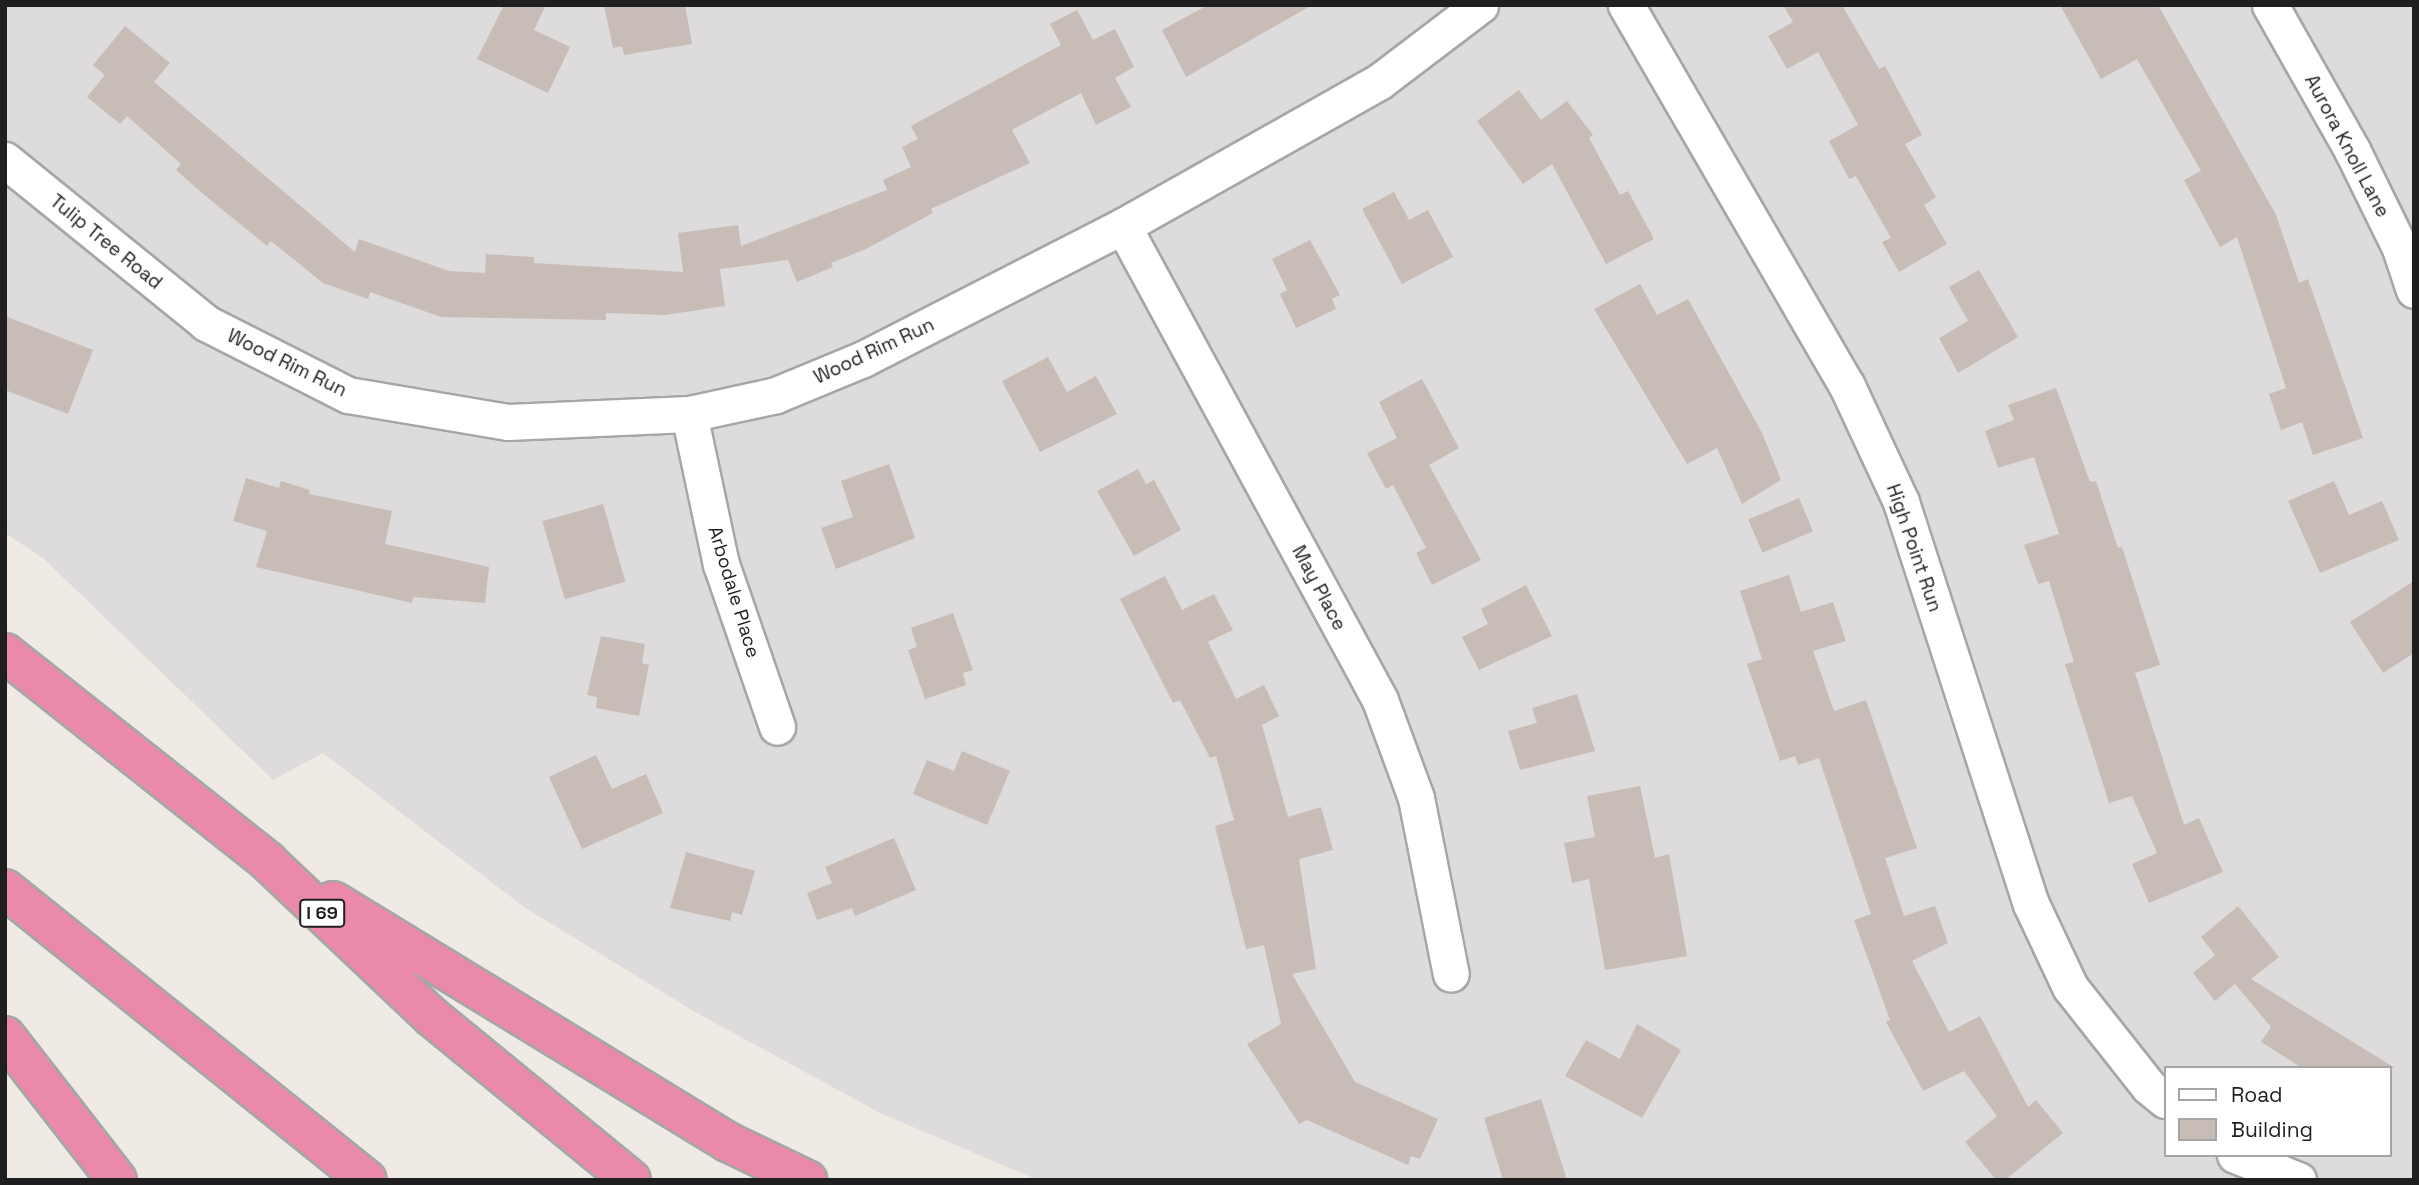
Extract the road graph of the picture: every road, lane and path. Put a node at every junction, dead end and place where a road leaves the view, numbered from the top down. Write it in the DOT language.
graph roads {
  1 [pos="1480,5"];
  2 [pos="1626,5"];
  3 [pos="2270,5"];
  4 [pos="5,160"];
  5 [pos="1123,226"];
  6 [pos="2414,290"];
  7 [pos="206,323"];
  8 [pos="689,414"];
  9 [pos="5,653"];
  10 [pos="777,727"];
  11 [pos="267,861"];
  12 [pos="5,889"];
  13 [pos="1451,974"];
  14 [pos="5,1036"];
  15 [pos="2164,1099"];
  16 [pos="2240,1157"];
  17 [pos="117,1180"];
  18 [pos="367,1180"];
  19 [pos="631,1180"];
  20 [pos="807,1180"];
  21 [pos="2298,1180"];
  1 -- 5 [label="street, Wood Rim Run"];
  2 -- 15 [label="street, High Point Run"];
  3 -- 6 [label="street, Aurora Knoll Lane"];
  4 -- 7 [label="street, Tulip Tree Road"];
  5 -- 8 [label="street, Wood Rim Run"];
  5 -- 13 [label="street, May Place"];
  7 -- 8 [label="street, Wood Rim Run"];
  8 -- 10 [label="street, Arbodale Place"];
  9 -- 11 [label="highway, I 69"];
  11 -- 19 [label="highway, I 69"];
  11 -- 20 [label="highway"];
  12 -- 18 [label="highway"];
  14 -- 17 [label="highway"];
  16 -- 21 [label="street"];
}
